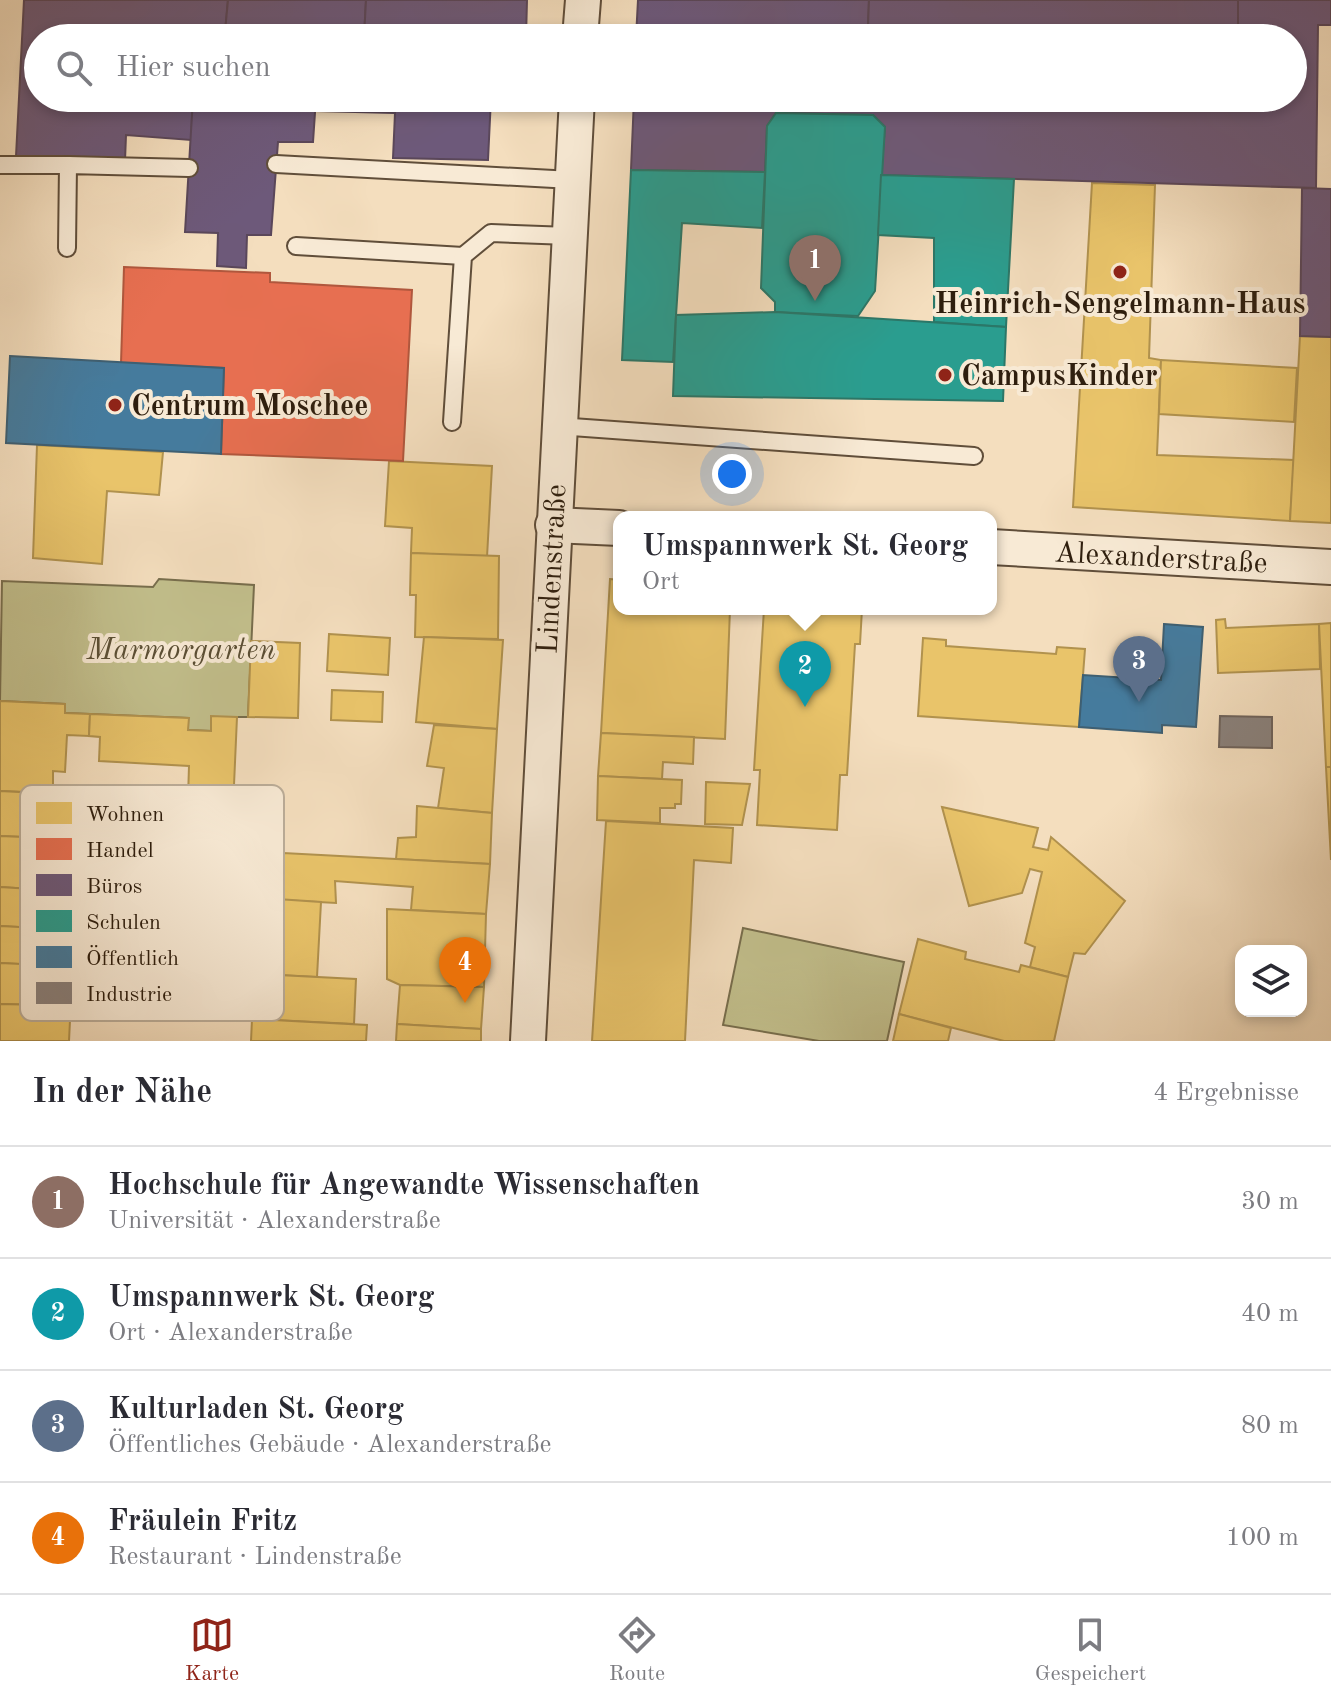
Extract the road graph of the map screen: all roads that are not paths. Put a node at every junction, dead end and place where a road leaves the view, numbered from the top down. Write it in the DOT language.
graph roads {
  1 [pos="583,0"];
  2 [pos="581,24"];
  3 [pos="576,112"];
  4 [pos="276,164"];
  5 [pos="0,165"];
  6 [pos="68,165"];
  7 [pos="189,168"];
  8 [pos="572,180"];
  9 [pos="569,236"];
  10 [pos="296,246"];
  11 [pos="67,248"];
  12 [pos="463,256"];
  13 [pos="452,422"];
  14 [pos="558,426"];
  15 [pos="974,456"];
  16 [pos="553,525"];
  17 [pos="613,528"];
  18 [pos="997,547"];
  19 [pos="1331,567"];
  20 [pos="528,1041"];
  1 -- 2 [label="street"];
  3 -- 8 [label="street, Lindenstraße"];
  4 -- 8 [label="lane"];
  5 -- 6 [label="lane"];
  6 -- 7 [label="lane"];
  6 -- 11 [label="lane"];
  8 -- 9 [label="street, Lindenstraße"];
  9 -- 12 [label="lane"];
  9 -- 14 [label="street, Lindenstraße"];
  10 -- 12 [label="lane"];
  12 -- 13 [label="lane"];
  14 -- 15 [label="lane"];
  14 -- 16 [label="street, Lindenstraße"];
  16 -- 17 [label="street"];
  16 -- 20 [label="street, Lindenstraße"];
  18 -- 19 [label="street, Alexanderstraße"];
}
